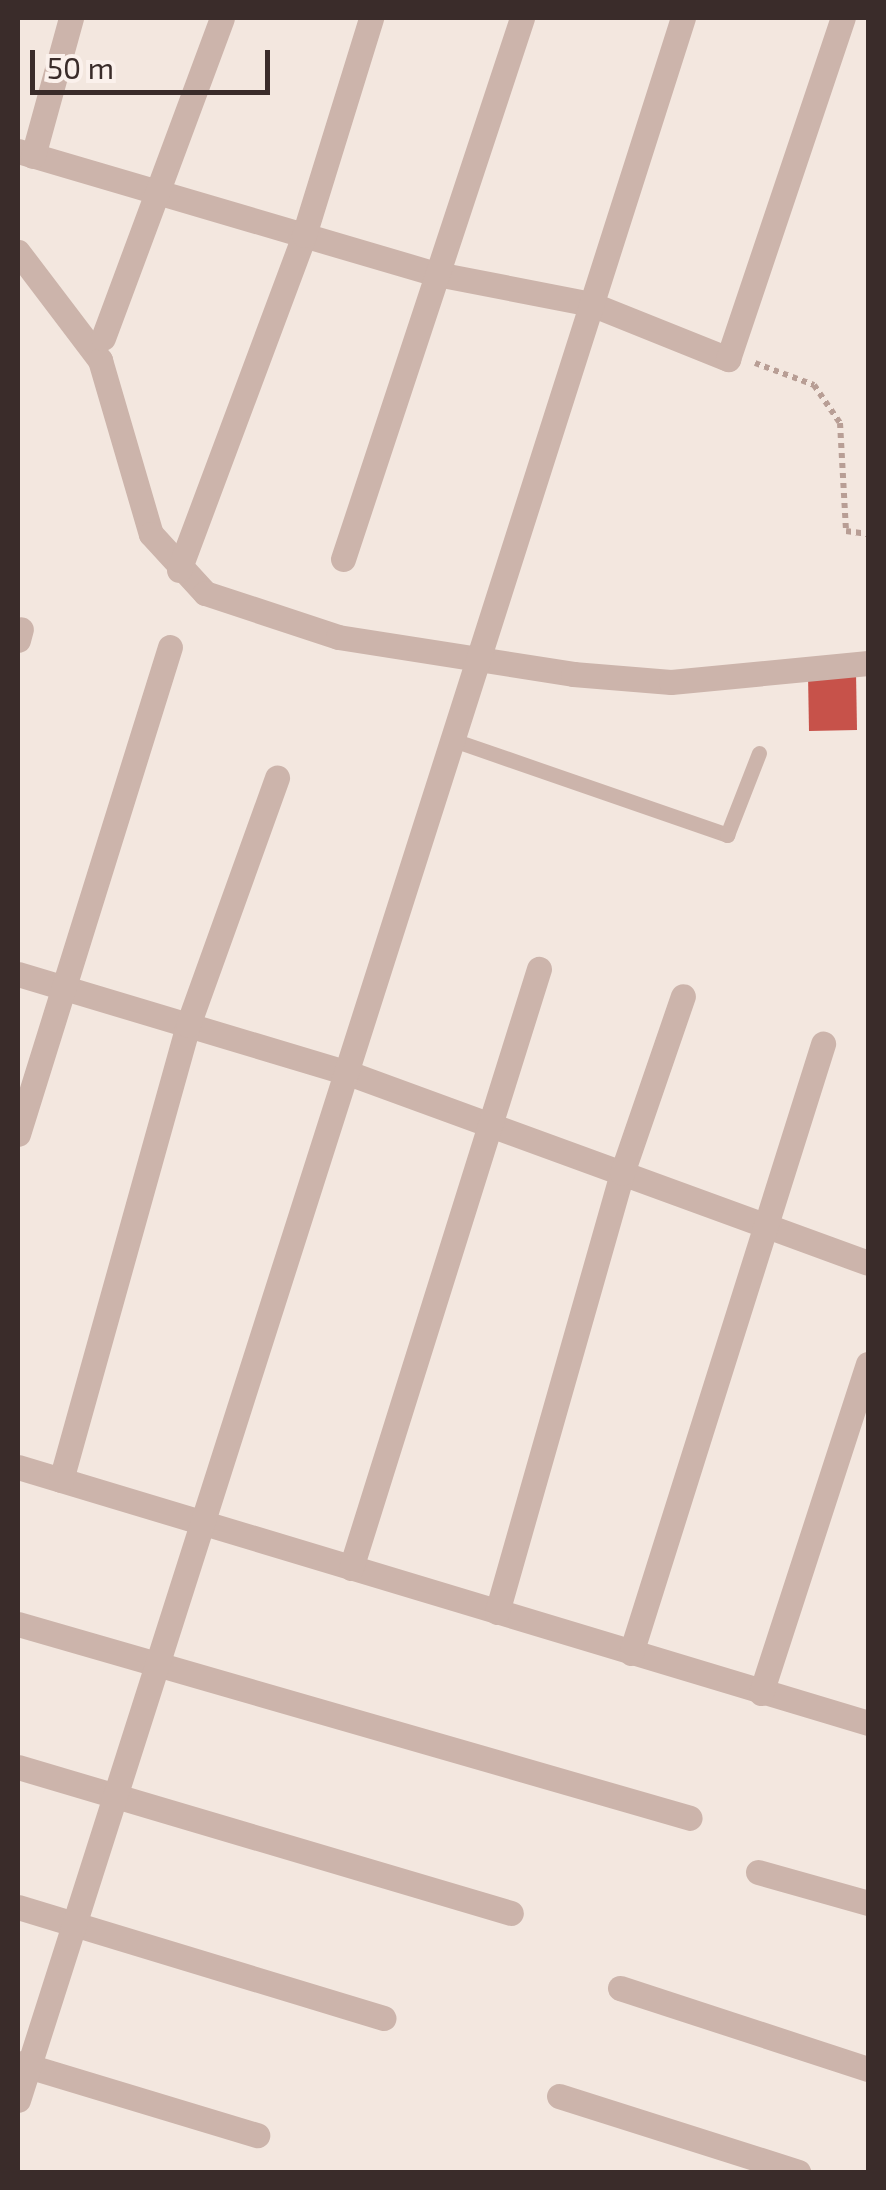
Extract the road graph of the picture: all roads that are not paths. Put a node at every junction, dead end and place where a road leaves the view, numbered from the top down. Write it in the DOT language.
graph roads {
  1 [pos="72,18"];
  2 [pos="222,18"];
  3 [pos="371,18"];
  4 [pos="522,18"];
  5 [pos="683,18"];
  6 [pos="843,18"];
  7 [pos="25,154"];
  8 [pos="160,193"];
  9 [pos="304,235"];
  10 [pos="18,252"];
  11 [pos="437,274"];
  12 [pos="590,304"];
  13 [pos="103,338"];
  14 [pos="343,560"];
  15 [pos="179,570"];
  16 [pos="170,647"];
  17 [pos="478,663"];
  18 [pos="868,663"];
  19 [pos="458,742"];
  20 [pos="758,753"];
  21 [pos="277,778"];
  22 [pos="539,970"];
  23 [pos="18,974"];
  24 [pos="59,986"];
  25 [pos="684,996"];
  26 [pos="188,1025"];
  27 [pos="824,1044"];
  28 [pos="351,1074"];
  29 [pos="492,1125"];
  30 [pos="18,1134"];
  31 [pos="622,1173"];
  32 [pos="761,1224"];
  33 [pos="868,1264"];
  34 [pos="868,1364"];
  35 [pos="18,1467"];
  36 [pos="61,1480"];
  37 [pos="205,1524"];
  38 [pos="352,1568"];
  39 [pos="497,1612"];
  40 [pos="18,1624"];
  41 [pos="632,1653"];
  42 [pos="160,1662"];
  43 [pos="762,1693"];
  44 [pos="868,1723"];
  45 [pos="18,1767"];
  46 [pos="117,1794"];
  47 [pos="690,1818"];
  48 [pos="758,1872"];
  49 [pos="868,1903"];
  50 [pos="18,1907"];
  51 [pos="511,1912"];
  52 [pos="76,1921"];
  53 [pos="620,1988"];
  54 [pos="383,2018"];
  55 [pos="23,2065"];
  56 [pos="868,2069"];
  57 [pos="560,2096"];
  58 [pos="18,2100"];
  59 [pos="256,2135"];
  60 [pos="798,2172"];
  1 -- 7 [label="street"];
  2 -- 8 [label="street"];
  3 -- 9 [label="street"];
  4 -- 11 [label="street"];
  5 -- 12 [label="street"];
  6 -- 12 [label="street"];
  7 -- 8 [label="street"];
  8 -- 9 [label="street"];
  8 -- 13 [label="street"];
  9 -- 11 [label="street"];
  9 -- 15 [label="street"];
  10 -- 15 [label="street"];
  11 -- 12 [label="street"];
  11 -- 14 [label="street"];
  12 -- 17 [label="street"];
  15 -- 17 [label="street"];
  16 -- 24 [label="street"];
  17 -- 18 [label="street"];
  17 -- 19 [label="street"];
  19 -- 20 [label="lane"];
  19 -- 28 [label="street"];
  21 -- 26 [label="street"];
  22 -- 29 [label="street"];
  23 -- 24 [label="street"];
  24 -- 26 [label="street"];
  24 -- 30 [label="street"];
  25 -- 31 [label="street"];
  26 -- 28 [label="street"];
  26 -- 36 [label="street"];
  27 -- 32 [label="street"];
  28 -- 29 [label="street"];
  28 -- 37 [label="street"];
  29 -- 31 [label="street"];
  29 -- 38 [label="street"];
  31 -- 32 [label="street"];
  31 -- 39 [label="street"];
  32 -- 33 [label="street"];
  32 -- 41 [label="street"];
  34 -- 43 [label="street"];
  35 -- 36 [label="street"];
  36 -- 37 [label="street"];
  37 -- 38 [label="street"];
  37 -- 42 [label="street"];
  38 -- 39 [label="street"];
  39 -- 41 [label="street"];
  40 -- 42 [label="street"];
  41 -- 43 [label="street"];
  42 -- 46 [label="street"];
  42 -- 47 [label="street"];
  43 -- 44 [label="street"];
  45 -- 46 [label="street"];
  46 -- 51 [label="street"];
  46 -- 52 [label="street"];
  48 -- 49 [label="street"];
  50 -- 52 [label="street"];
  52 -- 54 [label="street"];
  52 -- 55 [label="street"];
  53 -- 56 [label="street"];
  55 -- 58 [label="street"];
  55 -- 59 [label="street"];
  57 -- 60 [label="street"];
}
